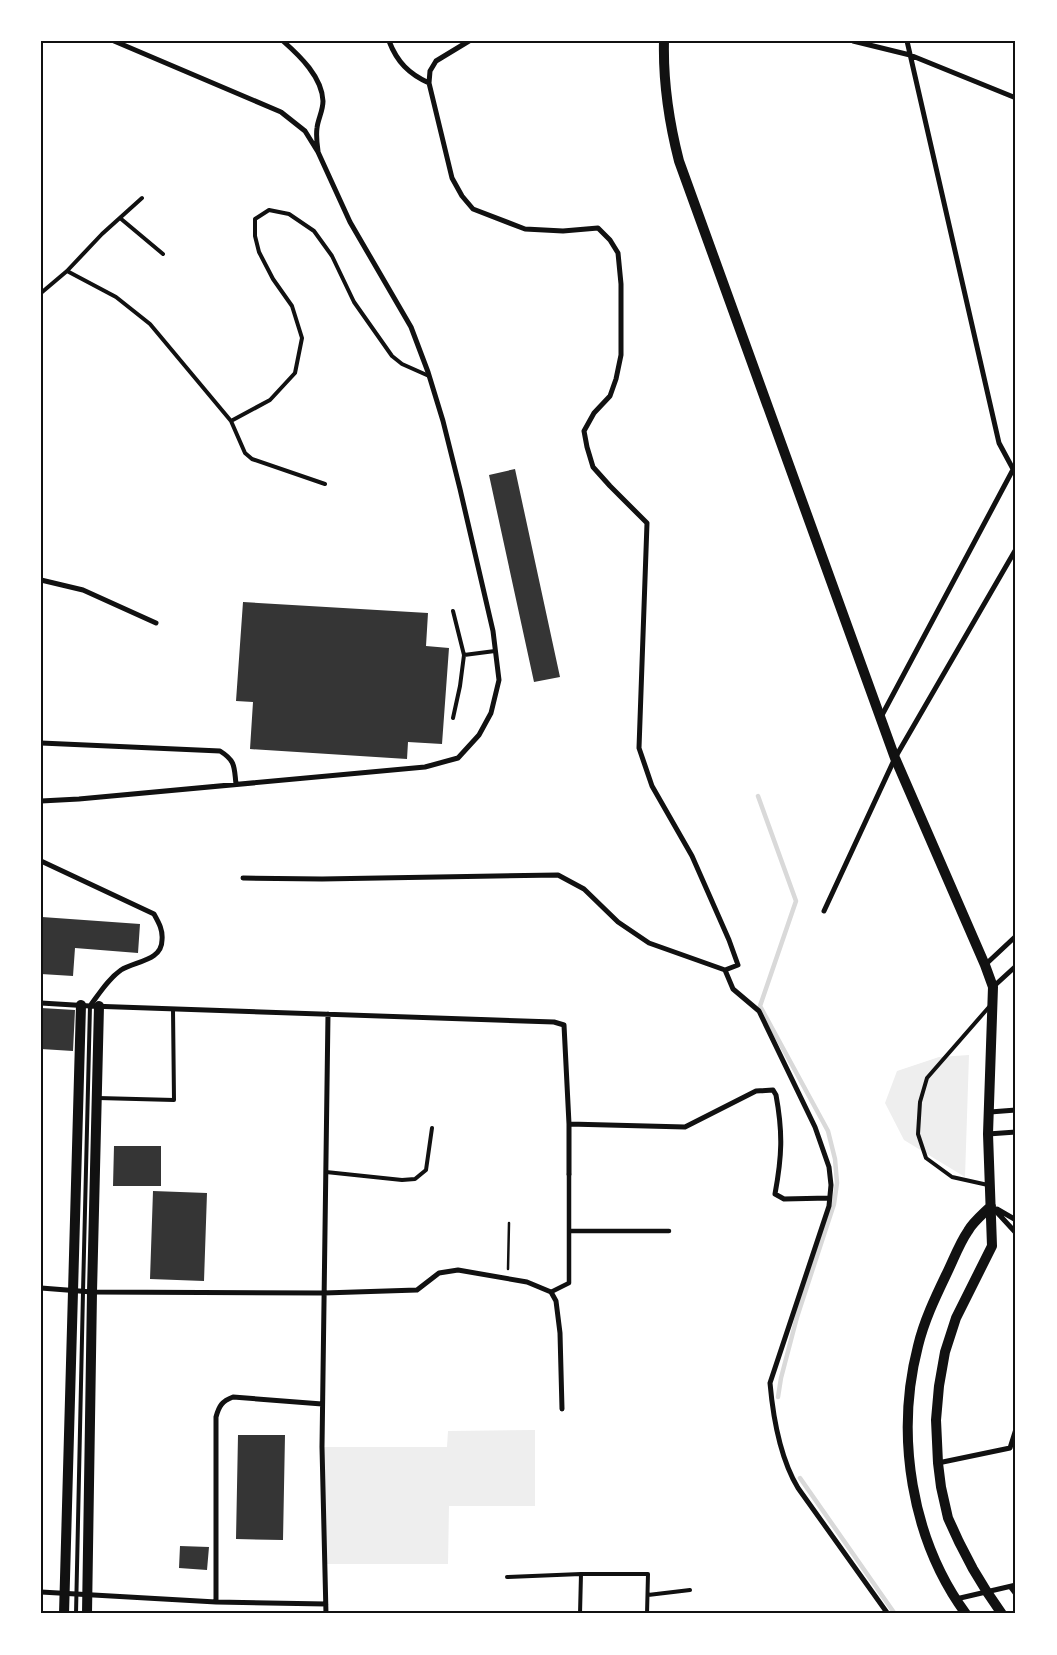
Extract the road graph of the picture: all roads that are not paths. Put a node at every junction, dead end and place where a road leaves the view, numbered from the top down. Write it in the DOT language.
graph roads {
  1 [pos="114,41"];
  2 [pos="283,41"];
  3 [pos="389,41"];
  4 [pos="469,41"];
  5 [pos="664,41"];
  6 [pos="853,41"];
  7 [pos="907,41"];
  8 [pos="910,55"];
  9 [pos="429,83"];
  10 [pos="1016,98"];
  11 [pos="318,152"];
  12 [pos="142,198"];
  13 [pos="120,218"];
  14 [pos="163,254"];
  15 [pos="67,271"];
  16 [pos="41,293"];
  17 [pos="429,376"];
  18 [pos="232,421"];
  19 [pos="1015,468"];
  20 [pos="325,484"];
  21 [pos="1016,549"];
  22 [pos="41,580"];
  23 [pos="453,611"];
  24 [pos="156,623"];
  25 [pos="495,651"];
  26 [pos="464,655"];
  27 [pos="881,717"];
  28 [pos="453,718"];
  29 [pos="41,743"];
  30 [pos="895,758"];
  31 [pos="236,784"];
  32 [pos="41,801"];
  33 [pos="41,861"];
  34 [pos="244,878"];
  35 [pos="824,911"];
  36 [pos="1016,936"];
  37 [pos="985,965"];
  38 [pos="1016,966"];
  39 [pos="725,970"];
  40 [pos="993,987"];
  41 [pos="41,1003"];
  42 [pos="992,1003"];
  43 [pos="90,1006"];
  44 [pos="174,1009"];
  45 [pos="328,1014"];
  46 [pos="92,1098"];
  47 [pos="1016,1110"];
  48 [pos="990,1112"];
  49 [pos="569,1124"];
  50 [pos="432,1128"];
  51 [pos="1016,1132"];
  52 [pos="988,1134"];
  53 [pos="326,1172"];
  54 [pos="569,1174"];
  55 [pos="990,1186"];
  56 [pos="829,1198"];
  57 [pos="991,1206"];
  58 [pos="1016,1220"];
  59 [pos="569,1231"];
  60 [pos="669,1231"];
  61 [pos="1016,1233"];
  62 [pos="41,1288"];
  63 [pos="82,1292"];
  64 [pos="551,1292"];
  65 [pos="324,1293"];
  66 [pos="322,1404"];
  67 [pos="562,1409"];
  68 [pos="1016,1429"];
  69 [pos="1013,1448"];
  70 [pos="938,1463"];
  71 [pos="581,1574"];
  72 [pos="506,1577"];
  73 [pos="1013,1586"];
  74 [pos="690,1590"];
  75 [pos="41,1592"];
  76 [pos="987,1592"];
  77 [pos="66,1593"];
  78 [pos="83,1594"];
  79 [pos="648,1595"];
  80 [pos="1016,1595"];
  81 [pos="955,1600"];
  82 [pos="216,1602"];
  83 [pos="326,1604"];
  84 [pos="64,1614"];
  85 [pos="76,1614"];
  86 [pos="87,1614"];
  87 [pos="326,1614"];
  88 [pos="580,1614"];
  89 [pos="646,1614"];
  90 [pos="888,1614"];
  91 [pos="966,1614"];
  92 [pos="1002,1614"];
  1 -- 11 [label="street"];
  2 -- 11 [label="street"];
  3 -- 9 [label="street"];
  4 -- 9 [label="street"];
  5 -- 27 [label="main road"];
  6 -- 8 [label="street"];
  7 -- 8 [label="street"];
  8 -- 10 [label="street"];
  8 -- 19 [label="street"];
  9 -- 39 [label="street"];
  11 -- 17 [label="street"];
  12 -- 13 [label="lane"];
  13 -- 14 [label="lane"];
  13 -- 15 [label="lane"];
  15 -- 16 [label="lane"];
  15 -- 18 [label="lane"];
  17 -- 18 [label="lane"];
  17 -- 25 [label="street"];
  18 -- 20 [label="lane"];
  19 -- 27 [label="street"];
  21 -- 30 [label="street"];
  22 -- 24 [label="street"];
  23 -- 26 [label="lane"];
  25 -- 26 [label="lane"];
  25 -- 31 [label="street"];
  26 -- 28 [label="lane"];
  27 -- 30 [label="main road"];
  29 -- 31 [label="street"];
  30 -- 35 [label="street"];
  30 -- 37 [label="main road"];
  31 -- 32 [label="street"];
  33 -- 43 [label="street"];
  34 -- 39 [label="street"];
  36 -- 37 [label="street"];
  37 -- 40 [label="main road"];
  38 -- 40 [label="street"];
  39 -- 56 [label="street"];
  40 -- 42 [label="main road"];
  41 -- 43 [label="street"];
  42 -- 48 [label="main road"];
  42 -- 55 [label="lane"];
  43 -- 44 [label="street"];
  43 -- 46 [label="main road"];
  43 -- 63 [label="main road"];
  44 -- 45 [label="street"];
  44 -- 46 [label="lane"];
  45 -- 49 [label="street"];
  45 -- 53 [label="street"];
  46 -- 63 [label="main road"];
  47 -- 48 [label="street"];
  48 -- 52 [label="main road"];
  49 -- 54 [label="street"];
  49 -- 56 [label="street"];
  50 -- 53 [label="lane"];
  51 -- 52 [label="street"];
  52 -- 55 [label="main road"];
  53 -- 65 [label="street"];
  54 -- 59 [label="street"];
  55 -- 57 [label="main road"];
  56 -- 90 [label="street"];
  57 -- 58 [label="street"];
  57 -- 61 [label="street"];
  57 -- 70 [label="main road"];
  57 -- 81 [label="main road"];
  59 -- 60 [label="street"];
  59 -- 64 [label="street"];
  62 -- 63 [label="street"];
  63 -- 65 [label="street"];
  63 -- 77 [label="main road"];
  63 -- 78 [label="main road"];
  64 -- 65 [label="street"];
  64 -- 67 [label="street"];
  65 -- 66 [label="street"];
  66 -- 82 [label="street"];
  66 -- 83 [label="street"];
  68 -- 69 [label="street"];
  69 -- 70 [label="street"];
  70 -- 76 [label="main road"];
  71 -- 72 [label="lane"];
  71 -- 79 [label="lane"];
  71 -- 88 [label="lane"];
  73 -- 76 [label="street"];
  73 -- 80 [label="lane"];
  74 -- 79 [label="lane"];
  75 -- 77 [label="street"];
  76 -- 81 [label="street"];
  76 -- 92 [label="main road"];
  77 -- 78 [label="street"];
  77 -- 84 [label="main road"];
  78 -- 82 [label="street"];
  78 -- 85 [label="lane"];
  78 -- 86 [label="main road"];
  79 -- 89 [label="lane"];
  81 -- 91 [label="main road"];
  82 -- 83 [label="street"];
  83 -- 87 [label="street"];
}
